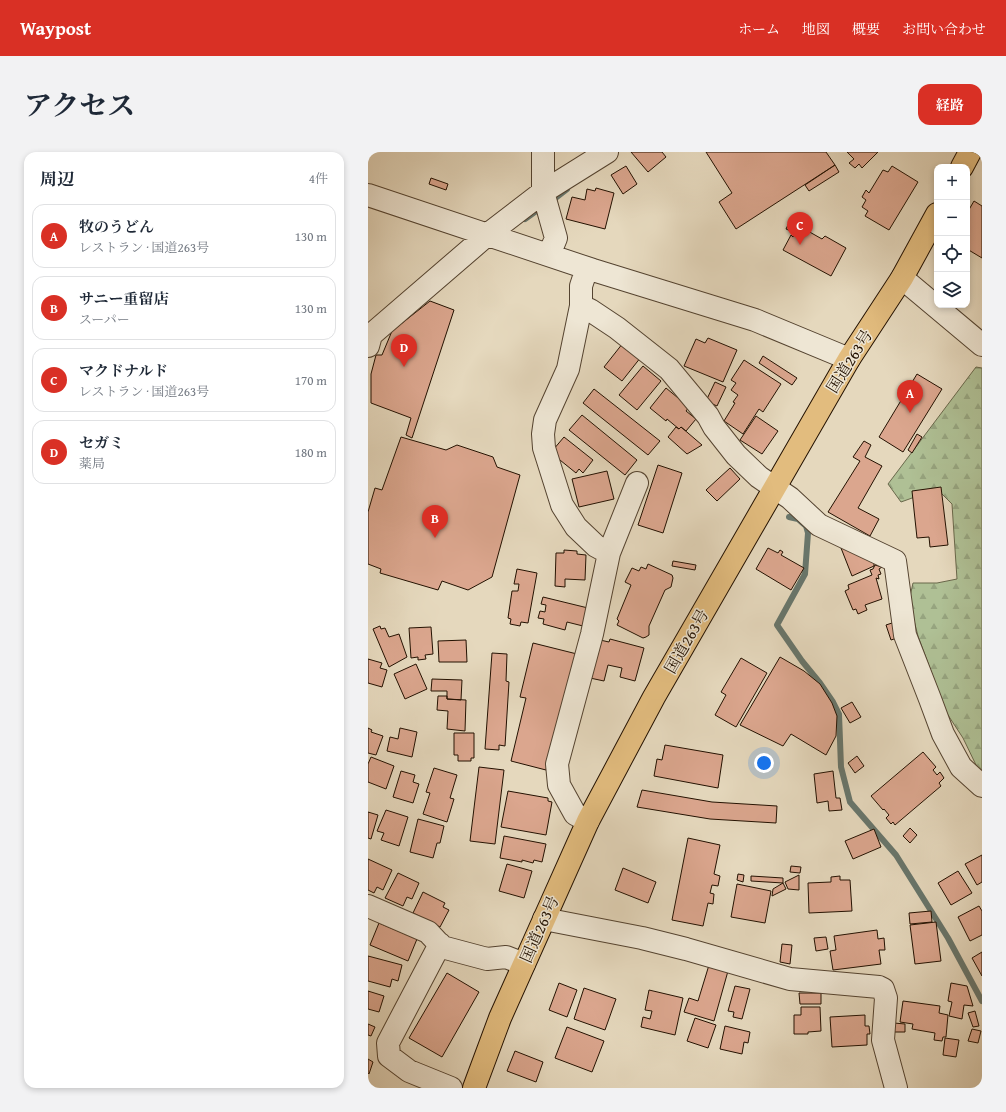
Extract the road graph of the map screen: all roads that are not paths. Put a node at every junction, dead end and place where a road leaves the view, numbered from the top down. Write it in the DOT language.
graph roads {
  1 [pos="543,152"];
  2 [pos="607,152"];
  3 [pos="970,152"];
  4 [pos="964,164"];
  5 [pos="543,192"];
  6 [pos="368,194"];
  7 [pos="934,219"];
  8 [pos="487,235"];
  9 [pos="549,255"];
  10 [pos="587,268"];
  11 [pos="902,278"];
  12 [pos="581,306"];
  13 [pos="368,346"];
  14 [pos="982,346"];
  15 [pos="849,359"];
  16 [pos="637,483"];
  17 [pos="774,488"];
  18 [pos="609,553"];
  19 [pos="982,786"];
  20 [pos="588,821"];
  21 [pos="368,906"];
  22 [pos="544,919"];
  23 [pos="440,944"];
  24 [pos="524,964"];
  25 [pos="451,1088"];
  26 [pos="474,1088"];
  27 [pos="896,1088"];
  1 -- 5 [label="street"];
  2 -- 5 [label="street"];
  3 -- 4 [label="highway"];
  5 -- 8 [label="street"];
  5 -- 9 [label="street"];
  6 -- 8 [label="street"];
  7 -- 11 [label="highway, 国道263号"];
  8 -- 9 [label="street"];
  8 -- 13 [label="street"];
  9 -- 10 [label="street"];
  10 -- 12 [label="street"];
  10 -- 15 [label="street"];
  11 -- 14 [label="street"];
  11 -- 15 [label="highway, 国道263号"];
  12 -- 17 [label="street"];
  12 -- 18 [label="street"];
  15 -- 17 [label="highway, 国道263号"];
  16 -- 18 [label="street"];
  17 -- 19 [label="street"];
  17 -- 20 [label="highway, 国道263号"];
  18 -- 20 [label="street"];
  20 -- 22 [label="highway, 国道263号"];
  21 -- 23 [label="street"];
  22 -- 24 [label="highway, 国道263号"];
  22 -- 27 [label="street"];
  23 -- 24 [label="street"];
  23 -- 25 [label="street"];
  24 -- 26 [label="highway, 国道263号"];
}
